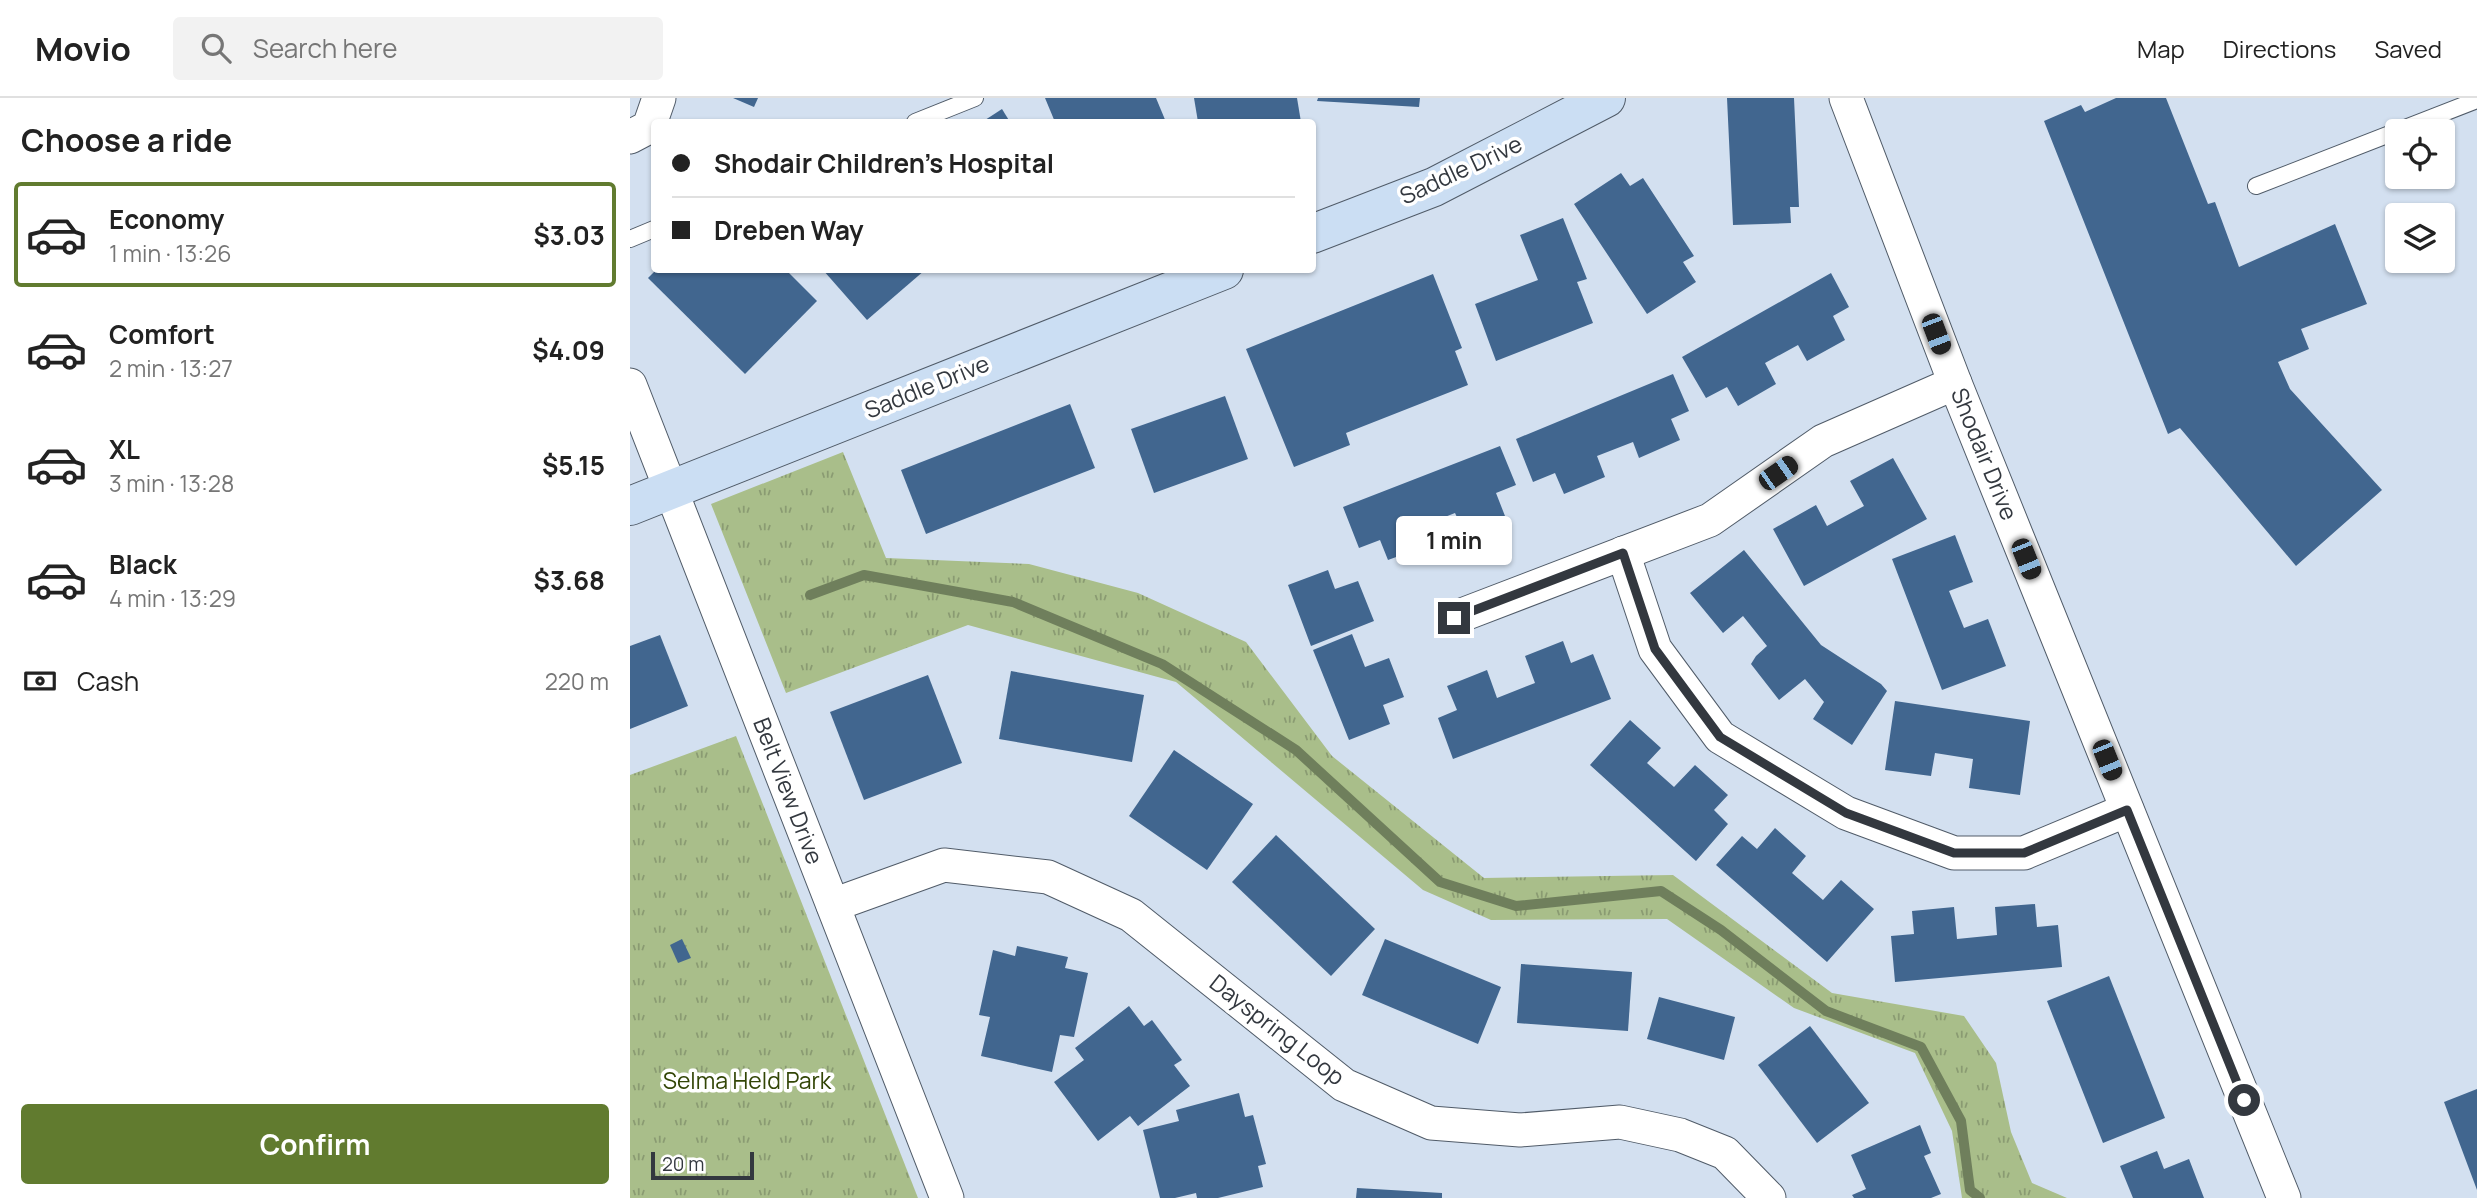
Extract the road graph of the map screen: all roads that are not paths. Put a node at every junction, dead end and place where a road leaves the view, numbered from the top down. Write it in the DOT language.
graph roads {
  1 [pos="659,98"];
  2 [pos="975,98"];
  3 [pos="1606,98"];
  4 [pos="1846,98"];
  5 [pos="2477,100"];
  6 [pos="652,119"];
  7 [pos="922,119"];
  8 [pos="651,121"];
  9 [pos="630,137"];
  10 [pos="2256,186"];
  11 [pos="651,230"];
  12 [pos="1316,232"];
  13 [pos="630,239"];
  14 [pos="1216,273"];
  15 [pos="1955,383"];
  16 [pos="630,385"];
  17 [pos="671,488"];
  18 [pos="630,506"];
  19 [pos="1623,553"];
  20 [pos="1454,618"];
  21 [pos="2127,810"];
  22 [pos="833,905"];
  23 [pos="947,1198"];
  24 [pos="1769,1198"];
  25 [pos="2284,1198"];
  1 -- 6 [label="street"];
  2 -- 7 [label="lane"];
  3 -- 12 [label="street, Saddle Drive"];
  4 -- 15 [label="street, Shodair Drive"];
  5 -- 10 [label="lane"];
  8 -- 9 [label="street"];
  11 -- 13 [label="lane"];
  14 -- 17 [label="street, Saddle Drive"];
  15 -- 19 [label="street"];
  15 -- 21 [label="street, Shodair Drive"];
  16 -- 17 [label="street, Belt View Drive"];
  17 -- 18 [label="street, Saddle Drive"];
  17 -- 22 [label="street, Belt View Drive"];
  19 -- 20 [label="street"];
  19 -- 21 [label="street"];
  21 -- 25 [label="street, Shodair Drive"];
  22 -- 23 [label="street, Belt View Drive"];
  22 -- 24 [label="street, Dayspring Loop"];
}
